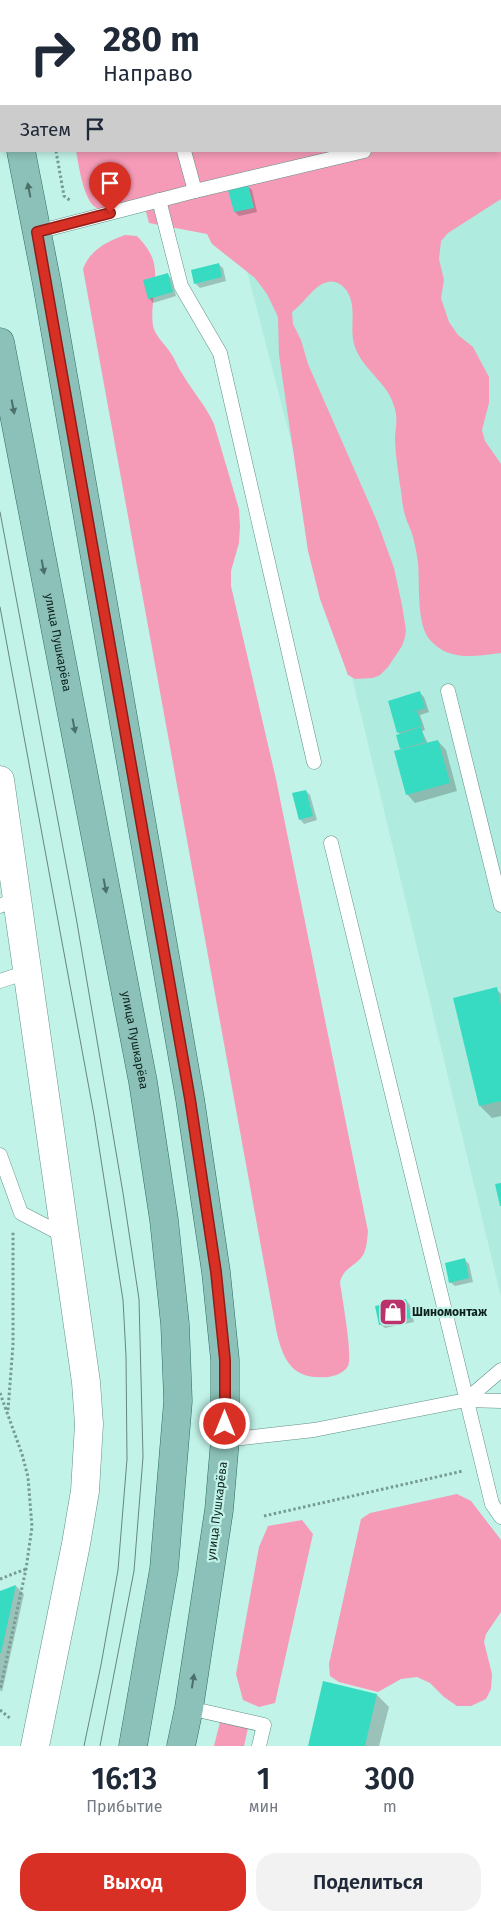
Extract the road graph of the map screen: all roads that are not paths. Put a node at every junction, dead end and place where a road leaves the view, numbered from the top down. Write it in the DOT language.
graph roads {
  1 [pos="0,0"];
  2 [pos="0,6"];
  3 [pos="21,152"];
  4 [pos="184,152"];
  5 [pos="360,152"];
  6 [pos="194,191"];
  7 [pos="159,200"];
  8 [pos="37,232"];
  9 [pos="0,342"];
  10 [pos="448,691"];
  11 [pos="314,762"];
  12 [pos="0,780"];
  13 [pos="331,843"];
  14 [pos="8,902"];
  15 [pos="501,905"];
  16 [pos="27,972"];
  17 [pos="0,982"];
  18 [pos="1,1160"];
  19 [pos="65,1236"];
  20 [pos="501,1370"];
  21 [pos="466,1400"];
  22 [pos="501,1402"];
  23 [pos="225,1440"];
  24 [pos="501,1517"];
  25 [pos="189,1708"];
  26 [pos="35,1746"];
  27 [pos="132,1746"];
  28 [pos="181,1746"];
  29 [pos="259,1746"];
  1 -- 2 [label="main road"];
  8 -- 3 [label="main road, улица Пушкарёва, one-way"];
  4 -- 6 [label="lane"];
  5 -- 6 [label="lane"];
  6 -- 7 [label="lane"];
  7 -- 8 [label="lane"];
  7 -- 11 [label="lane"];
  8 -- 23 [label="main road, улица Пушкарёва"];
  9 -- 27 [label="main road, улица Пушкарёва, one-way"];
  10 -- 15 [label="lane"];
  12 -- 14 [label="street"];
  13 -- 21 [label="lane"];
  14 -- 16 [label="street"];
  16 -- 17 [label="lane"];
  16 -- 19 [label="street"];
  18 -- 19 [label="lane"];
  19 -- 26 [label="street"];
  20 -- 21 [label="lane"];
  21 -- 22 [label="lane"];
  21 -- 23 [label="lane"];
  21 -- 24 [label="lane"];
  25 -- 23 [label="main road, улица Пушкарёва, one-way"];
  25 -- 28 [label="main road, улица Пушкарёва"];
  25 -- 29 [label="lane"];
}
